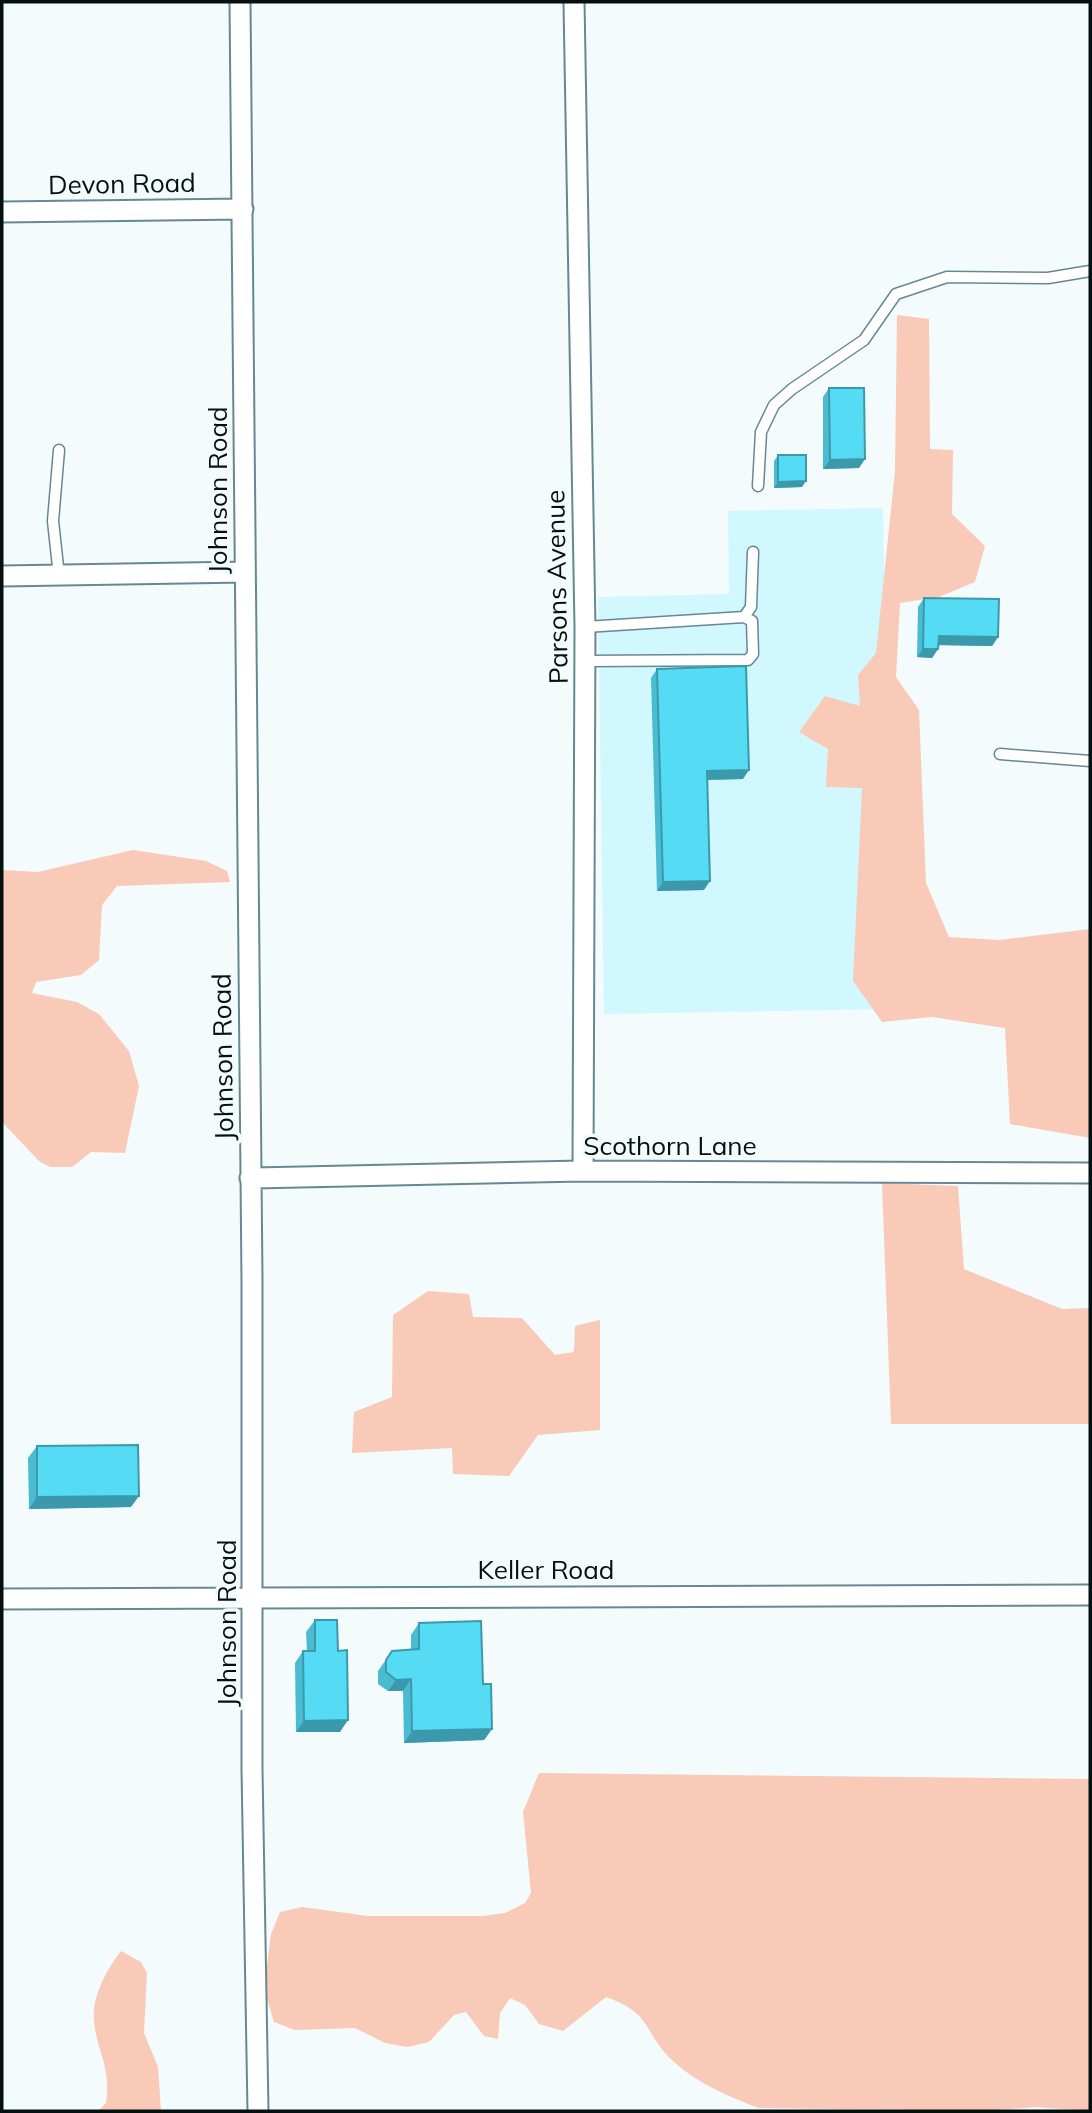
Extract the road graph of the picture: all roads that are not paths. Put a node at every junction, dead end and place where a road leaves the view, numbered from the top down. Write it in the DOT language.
graph roads {
  1 [pos="240,2"];
  2 [pos="574,2"];
  3 [pos="243,209"];
  4 [pos="2,212"];
  5 [pos="1090,271"];
  6 [pos="58,450"];
  7 [pos="758,486"];
  8 [pos="753,552"];
  9 [pos="245,572"];
  10 [pos="2,576"];
  11 [pos="59,576"];
  12 [pos="744,617"];
  13 [pos="585,627"];
  14 [pos="585,661"];
  15 [pos="1000,754"];
  16 [pos="1090,761"];
  17 [pos="583,1171"];
  18 [pos="1090,1174"];
  19 [pos="250,1178"];
  20 [pos="1090,1595"];
  21 [pos="254,1598"];
  22 [pos="2,1599"];
  23 [pos="258,2111"];
  1 -- 3 [label="street, Johnson Road"];
  2 -- 13 [label="street, Parsons Avenue"];
  3 -- 4 [label="street, Devon Road"];
  3 -- 9 [label="street, Johnson Road"];
  5 -- 7 [label="lane"];
  6 -- 11 [label="lane"];
  8 -- 12 [label="lane"];
  9 -- 11 [label="street"];
  9 -- 19 [label="street, Johnson Road"];
  10 -- 11 [label="street"];
  12 -- 13 [label="lane"];
  12 -- 14 [label="lane"];
  13 -- 14 [label="street, Parsons Avenue"];
  14 -- 17 [label="street, Parsons Avenue"];
  15 -- 16 [label="lane"];
  17 -- 18 [label="street, Scothorn Lane"];
  17 -- 19 [label="street, Scothorn Lane"];
  19 -- 21 [label="street, Johnson Road"];
  20 -- 21 [label="street, Keller Road"];
  21 -- 22 [label="street, Keller Road"];
  21 -- 23 [label="street, Johnson Road"];
}
